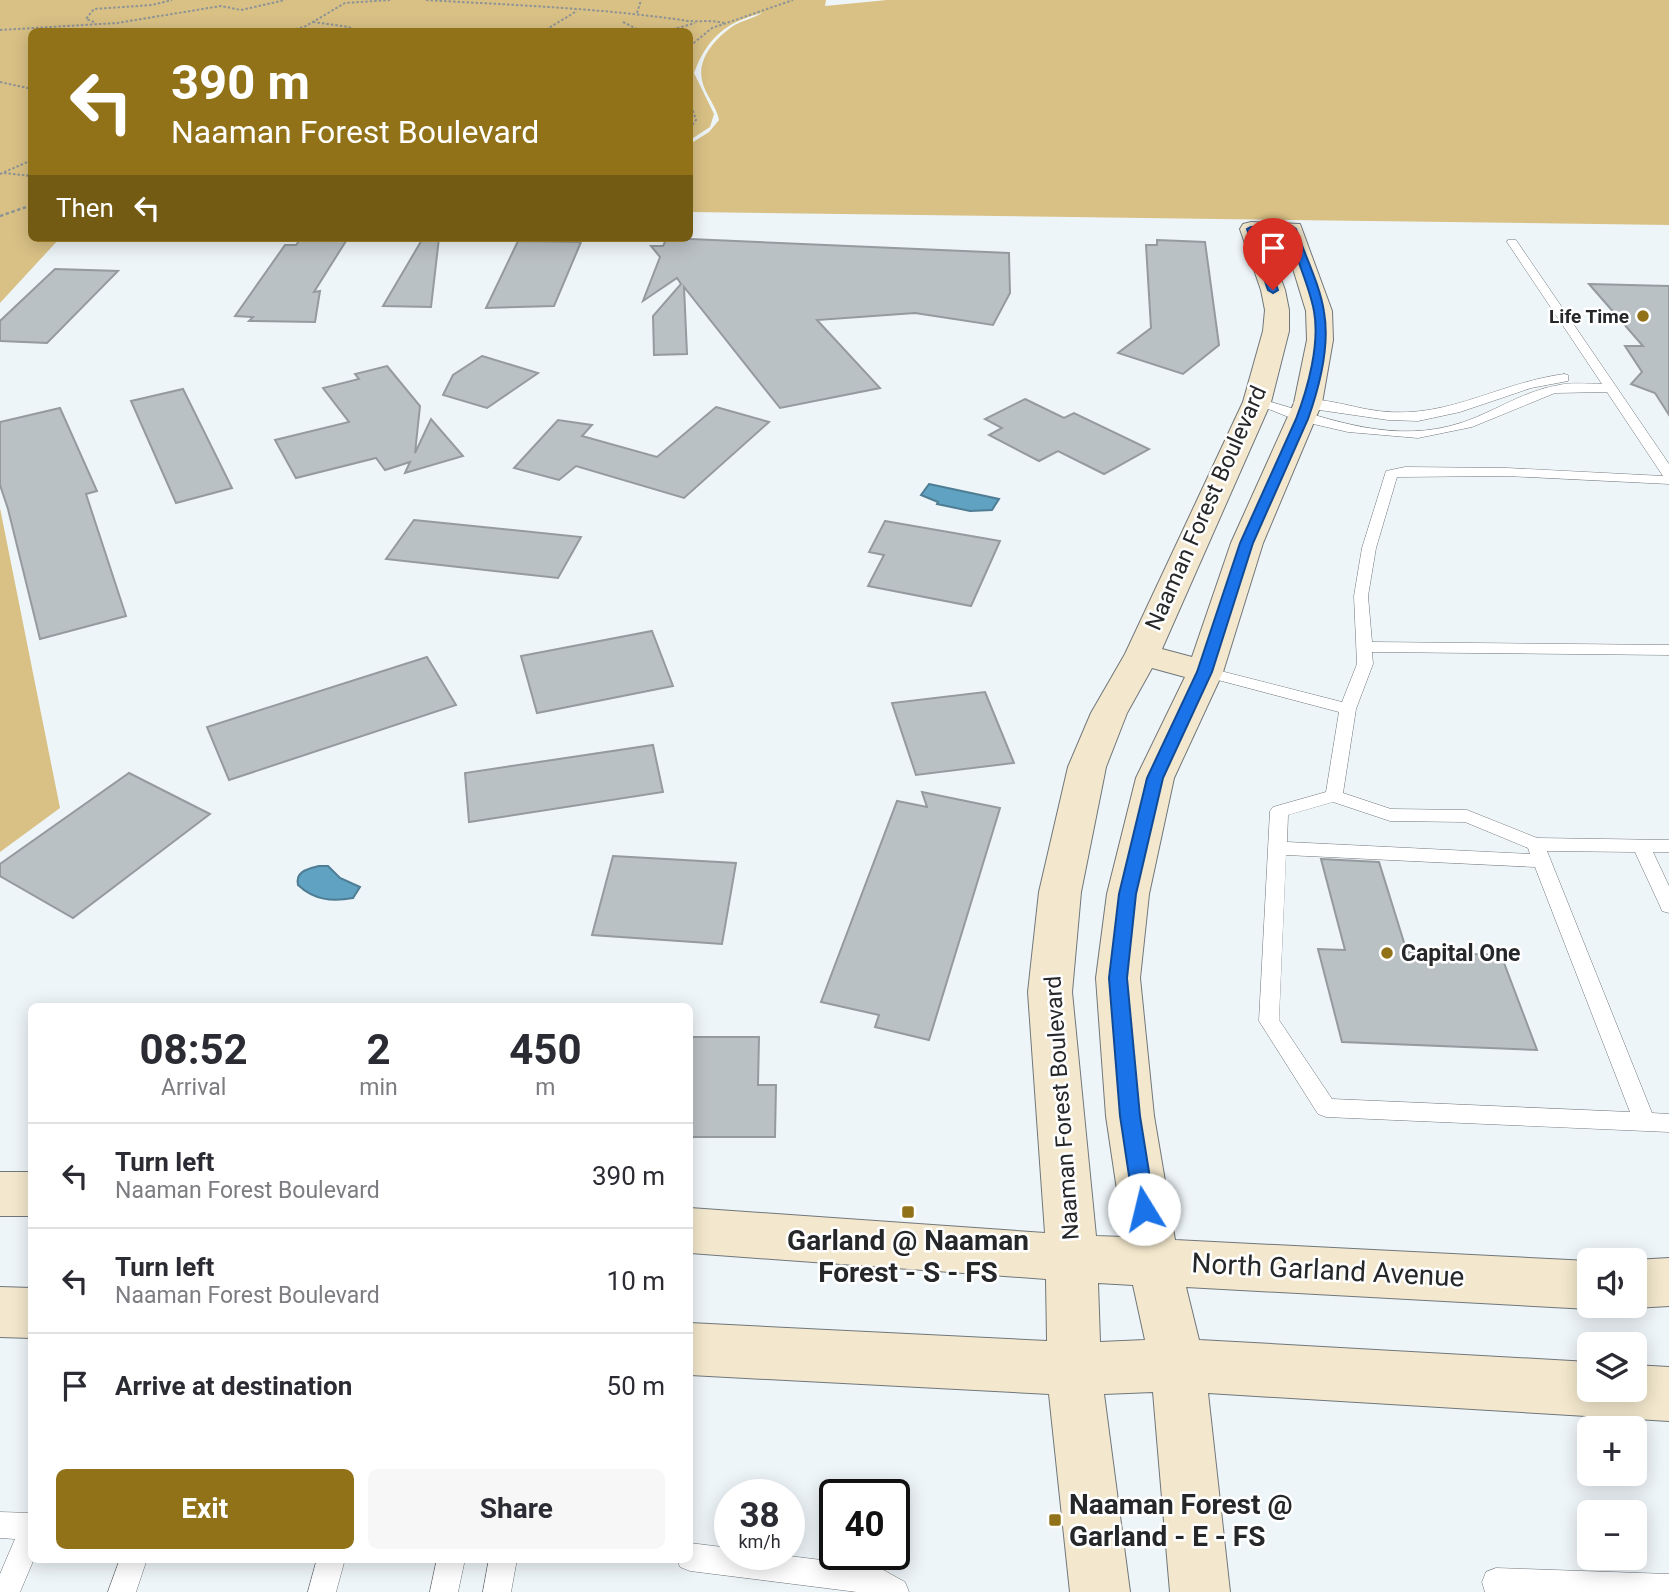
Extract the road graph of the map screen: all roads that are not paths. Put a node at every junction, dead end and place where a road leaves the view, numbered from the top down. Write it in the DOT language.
graph roads {
  1 [pos="1512,242"];
  2 [pos="1603,376"];
  3 [pos="1611,388"];
  4 [pos="1257,402"];
  5 [pos="1305,411"];
  6 [pos="1669,474"];
  7 [pos="1669,480"];
  8 [pos="1364,647"];
  9 [pos="1669,650"];
  10 [pos="1142,654"];
  11 [pos="1205,672"];
  12 [pos="1348,709"];
  13 [pos="1334,796"];
  14 [pos="1641,845"];
  15 [pos="1669,846"];
  16 [pos="1277,848"];
  17 [pos="1538,852"];
  18 [pos="1669,906"];
  19 [pos="1645,1122"];
  20 [pos="1669,1123"];
  21 [pos="693,1230"];
  22 [pos="1072,1258"];
  23 [pos="1153,1260"];
  24 [pos="1669,1282"];
  25 [pos="1647,1283"];
  26 [pos="1577,1284"];
  27 [pos="0,1312"];
  28 [pos="28,1313"];
  29 [pos="693,1349"];
  30 [pos="1178,1365"];
  31 [pos="1074,1369"];
  32 [pos="1577,1389"];
  33 [pos="1647,1393"];
  34 [pos="1669,1394"];
  35 [pos="0,1525"];
  36 [pos="28,1528"];
  37 [pos="28,1538"];
  38 [pos="693,1558"];
  39 [pos="133,1563"];
  40 [pos="330,1563"];
  41 [pos="450,1563"];
  42 [pos="502,1563"];
  43 [pos="828,1583"];
  44 [pos="1669,1588"];
  45 [pos="6,1592"];
  46 [pos="122,1592"];
  47 [pos="322,1592"];
  48 [pos="444,1592"];
  49 [pos="497,1592"];
  50 [pos="895,1592"];
  51 [pos="1100,1592"];
  52 [pos="1200,1592"];
  53 [pos="1499,1592"];
  1 -- 2 [label="lane"];
  2 -- 3 [label="lane"];
  2 -- 5 [label="lane"];
  3 -- 5 [label="lane"];
  3 -- 6 [label="lane"];
  4 -- 5 [label="lane"];
  4 -- 5 [label="street, Naaman Forest Boulevard"];
  4 -- 10 [label="street, Naaman Forest Boulevard"];
  5 -- 11 [label="street, Naaman Forest Boulevard"];
  7 -- 8 [label="lane"];
  8 -- 9 [label="lane"];
  8 -- 12 [label="lane"];
  10 -- 11 [label="street"];
  10 -- 22 [label="street, Naaman Forest Boulevard"];
  11 -- 12 [label="lane"];
  11 -- 23 [label="street, Naaman Forest Boulevard"];
  12 -- 13 [label="lane"];
  13 -- 16 [label="lane"];
  13 -- 17 [label="lane"];
  14 -- 15 [label="lane"];
  14 -- 17 [label="lane"];
  14 -- 18 [label="lane"];
  16 -- 17 [label="lane"];
  16 -- 19 [label="lane"];
  17 -- 19 [label="lane"];
  19 -- 20 [label="lane"];
  21 -- 22 [label="street, North Garland Avenue"];
  22 -- 23 [label="street, North Garland Avenue"];
  22 -- 31 [label="street, Naaman Forest Boulevard"];
  23 -- 26 [label="street, North Garland Avenue"];
  23 -- 30 [label="street, Naaman Forest Boulevard"];
  24 -- 25 [label="street"];
  27 -- 28 [label="street"];
  29 -- 31 [label="street"];
  30 -- 31 [label="street"];
  30 -- 32 [label="street"];
  30 -- 52 [label="street, Naaman Forest Boulevard"];
  31 -- 51 [label="street, Naaman Forest Boulevard"];
  33 -- 34 [label="street"];
  35 -- 36 [label="lane"];
  37 -- 45 [label="lane"];
  38 -- 43 [label="lane"];
  39 -- 46 [label="lane"];
  40 -- 47 [label="lane"];
  41 -- 48 [label="lane"];
  42 -- 49 [label="lane"];
  43 -- 50 [label="lane"];
  44 -- 53 [label="lane"];
}
